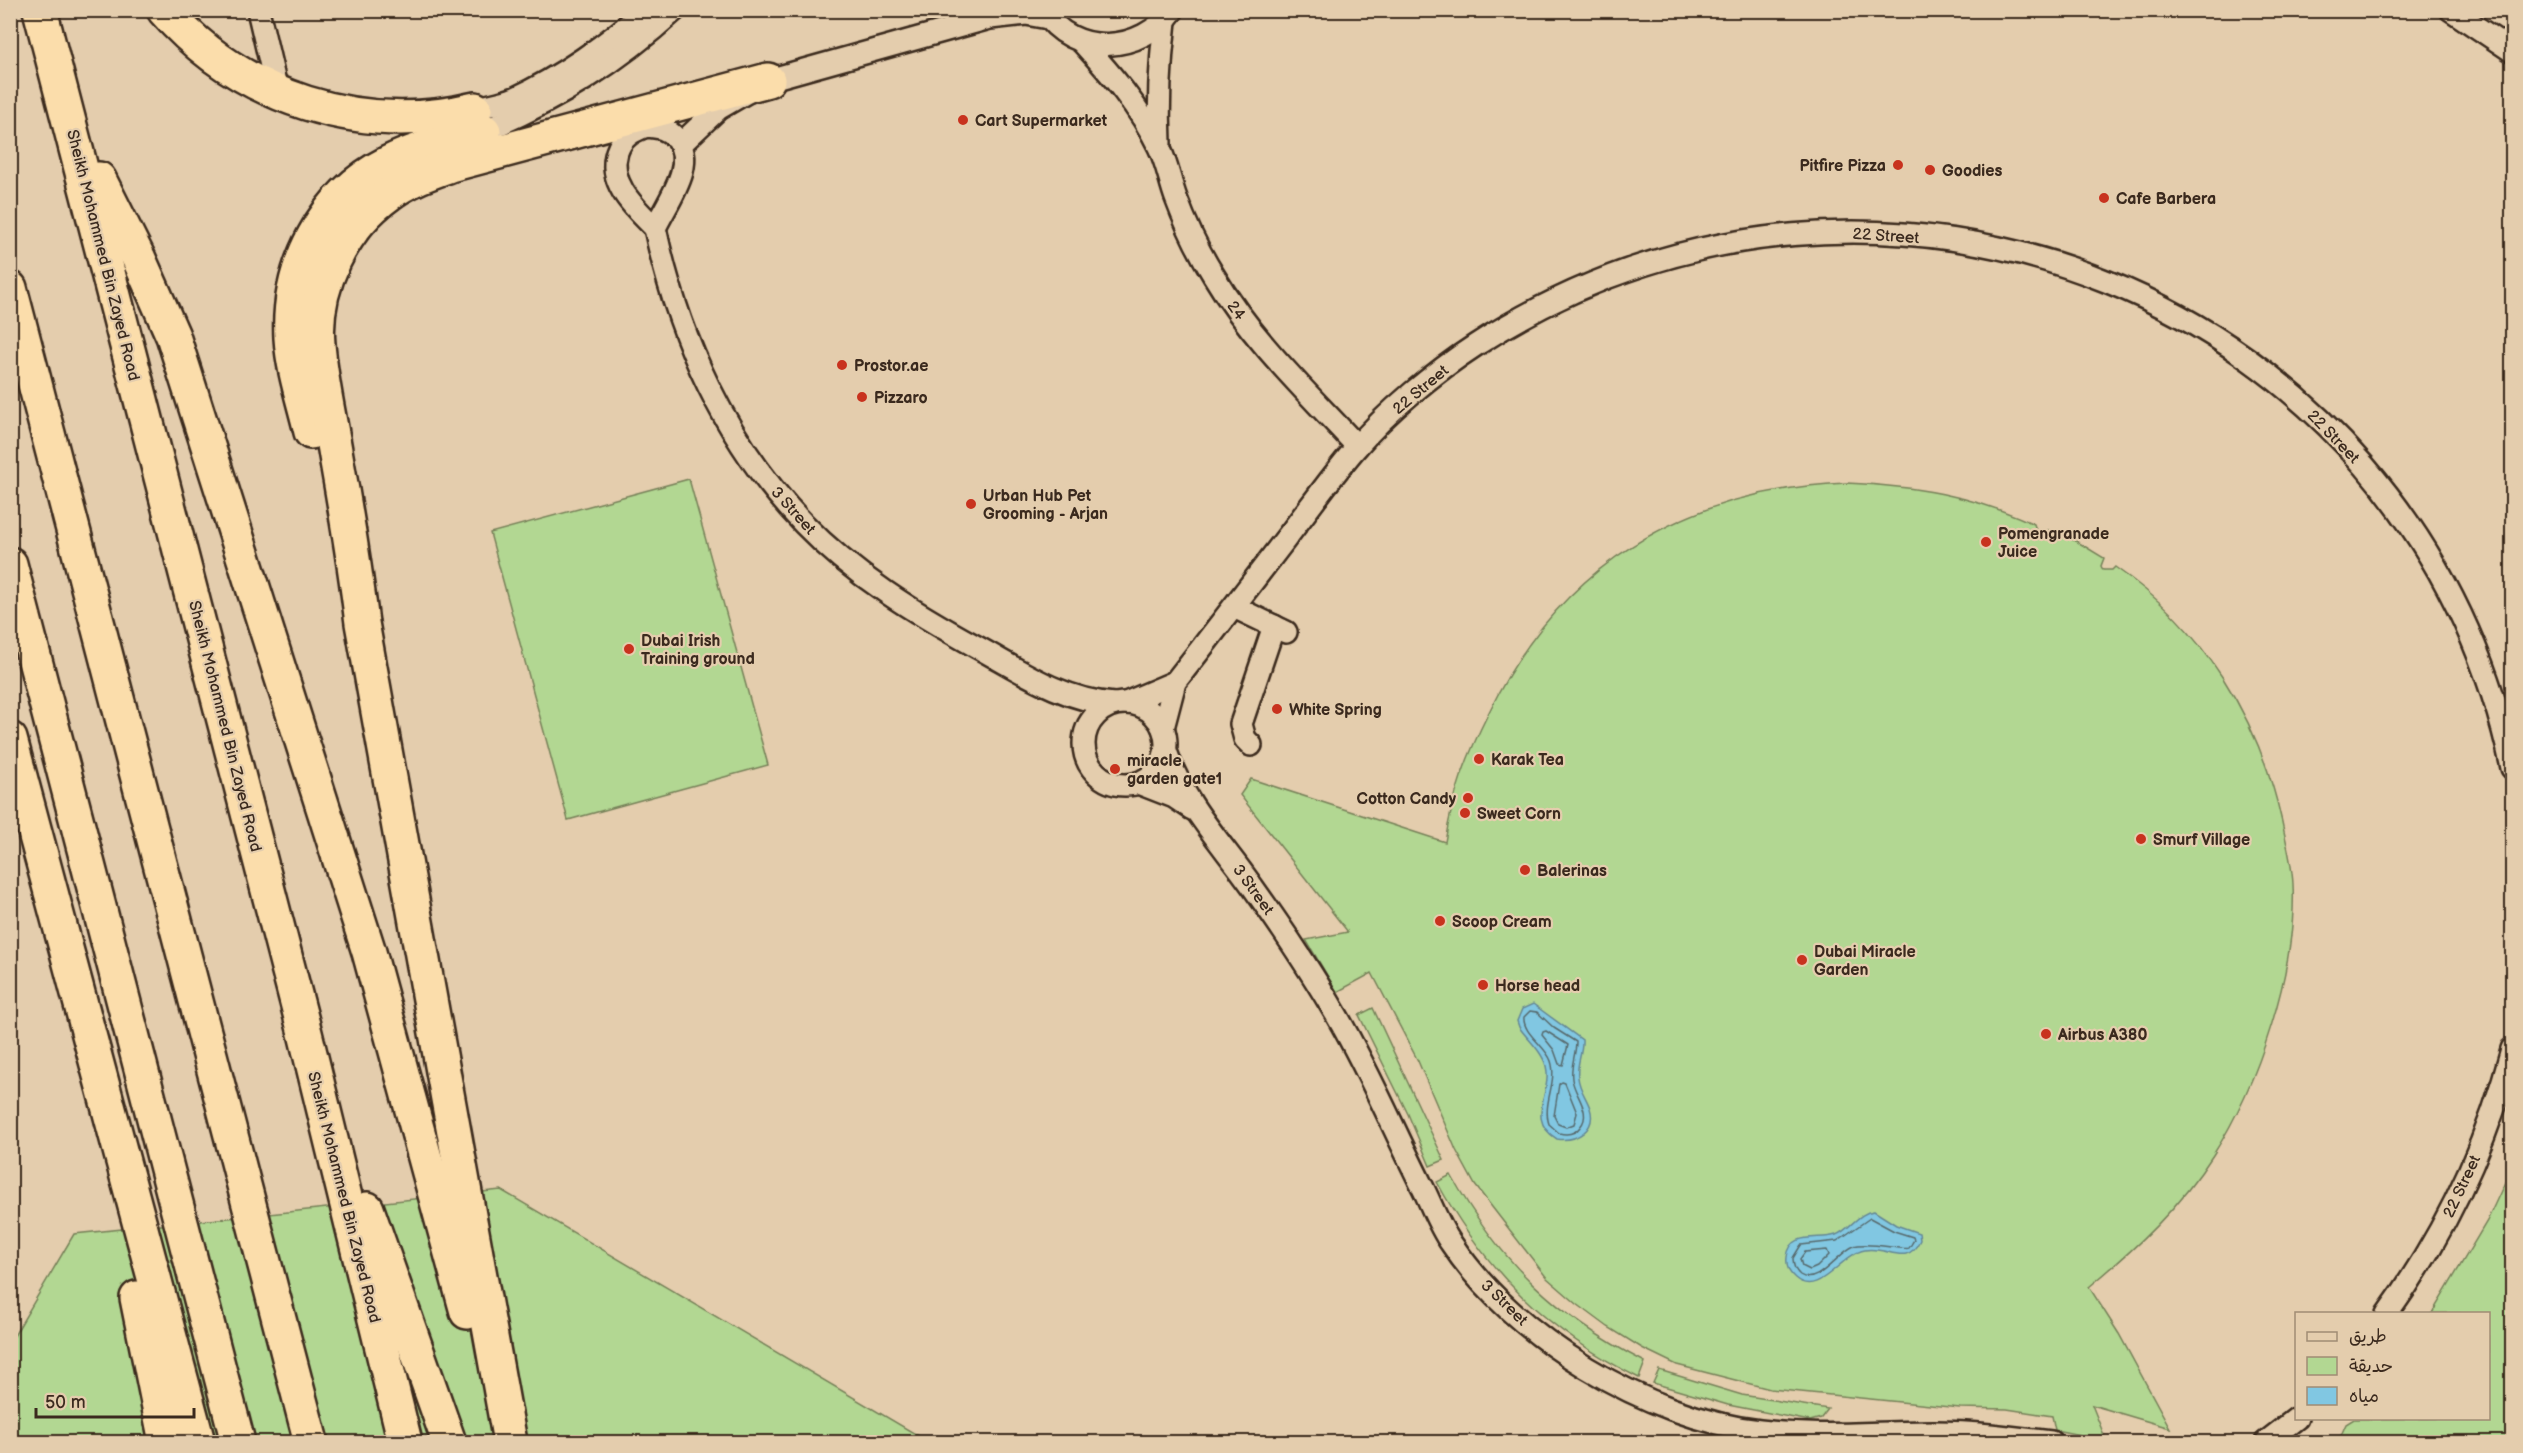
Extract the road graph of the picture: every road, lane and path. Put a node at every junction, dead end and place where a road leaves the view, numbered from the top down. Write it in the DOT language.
graph roads {
  1 [pos="40,10"];
  2 [pos="164,10"];
  3 [pos="258,10"];
  4 [pos="645,10"];
  5 [pos="675,10"];
  6 [pos="2451,10"];
  7 [pos="1046,14"];
  8 [pos="1169,16"];
  9 [pos="1081,41"];
  10 [pos="2512,51"];
  11 [pos="768,80"];
  12 [pos="277,91"];
  13 [pos="70,120"];
  14 [pos="479,120"];
  15 [pos="681,144"];
  16 [pos="1160,148"];
  17 [pos="655,228"];
  18 [pos="10,288"];
  19 [pos="1357,446"];
  20 [pos="10,564"];
  21 [pos="1233,607"];
  22 [pos="362,622"];
  23 [pos="1175,682"];
  24 [pos="1055,690"];
  25 [pos="1120,704"];
  26 [pos="1163,728"];
  27 [pos="1086,731"];
  28 [pos="10,739"];
  29 [pos="1251,745"];
  30 [pos="1166,751"];
  31 [pos="2512,768"];
  32 [pos="1138,783"];
  33 [pos="1195,811"];
  34 [pos="72,975"];
  35 [pos="305,1034"];
  36 [pos="2512,1049"];
  37 [pos="2388,1312"];
  38 [pos="2296,1420"];
  39 [pos="2296,1420"];
  40 [pos="166,1443"];
  41 [pos="198,1443"];
  42 [pos="238,1443"];
  43 [pos="311,1443"];
  44 [pos="405,1443"];
  45 [pos="449,1443"];
  46 [pos="509,1443"];
  47 [pos="2051,1443"];
  48 [pos="2266,1443"];
  49 [pos="2285,1443"];
  1 -- 13 [label="highway, Sheikh Mohammed Bin Zayed Road"];
  2 -- 12 [label="highway"];
  3 -- 12 [label="street"];
  4 -- 14 [label="street"];
  5 -- 14 [label="street"];
  6 -- 10 [label="street"];
  7 -- 9 [label="street"];
  7 -- 11 [label="street"];
  8 -- 9 [label="street"];
  8 -- 16 [label="street, 24"];
  9 -- 16 [label="street, 24"];
  11 -- 15 [label="street"];
  11 -- 22 [label="highway"];
  12 -- 14 [label="highway"];
  13 -- 35 [label="highway, Sheikh Mohammed Bin Zayed Road"];
  13 -- 46 [label="highway"];
  14 -- 22 [label="highway"];
  15 -- 17 [label="street"];
  15 -- 17 [label="street, 3 Street"];
  16 -- 19 [label="street, 24"];
  17 -- 24 [label="street, 3 Street"];
  18 -- 43 [label="highway"];
  19 -- 21 [label="street, 22 Street"];
  19 -- 31 [label="street, 22 Street"];
  20 -- 42 [label="highway"];
  21 -- 23 [label="street, 22 Street"];
  21 -- 29 [label="street"];
  22 -- 46 [label="highway"];
  23 -- 25 [label="street, 22 Street"];
  23 -- 26 [label="street, 22 Street"];
  24 -- 25 [label="street, 3 Street"];
  24 -- 27 [label="street, 3 Street"];
  25 -- 26 [label="street"];
  25 -- 27 [label="street"];
  26 -- 30 [label="street"];
  27 -- 32 [label="street"];
  28 -- 34 [label="highway"];
  30 -- 32 [label="street"];
  30 -- 33 [label="street, 3 Street"];
  32 -- 33 [label="street, 3 Street"];
  33 -- 47 [label="street, 3 Street"];
  34 -- 40 [label="highway"];
  34 -- 41 [label="highway"];
  35 -- 44 [label="highway, Sheikh Mohammed Bin Zayed Road"];
  35 -- 45 [label="highway"];
  36 -- 37 [label="street, 22 Street"];
  38 -- 48 [label="street"];
  39 -- 49 [label="street"];
}
